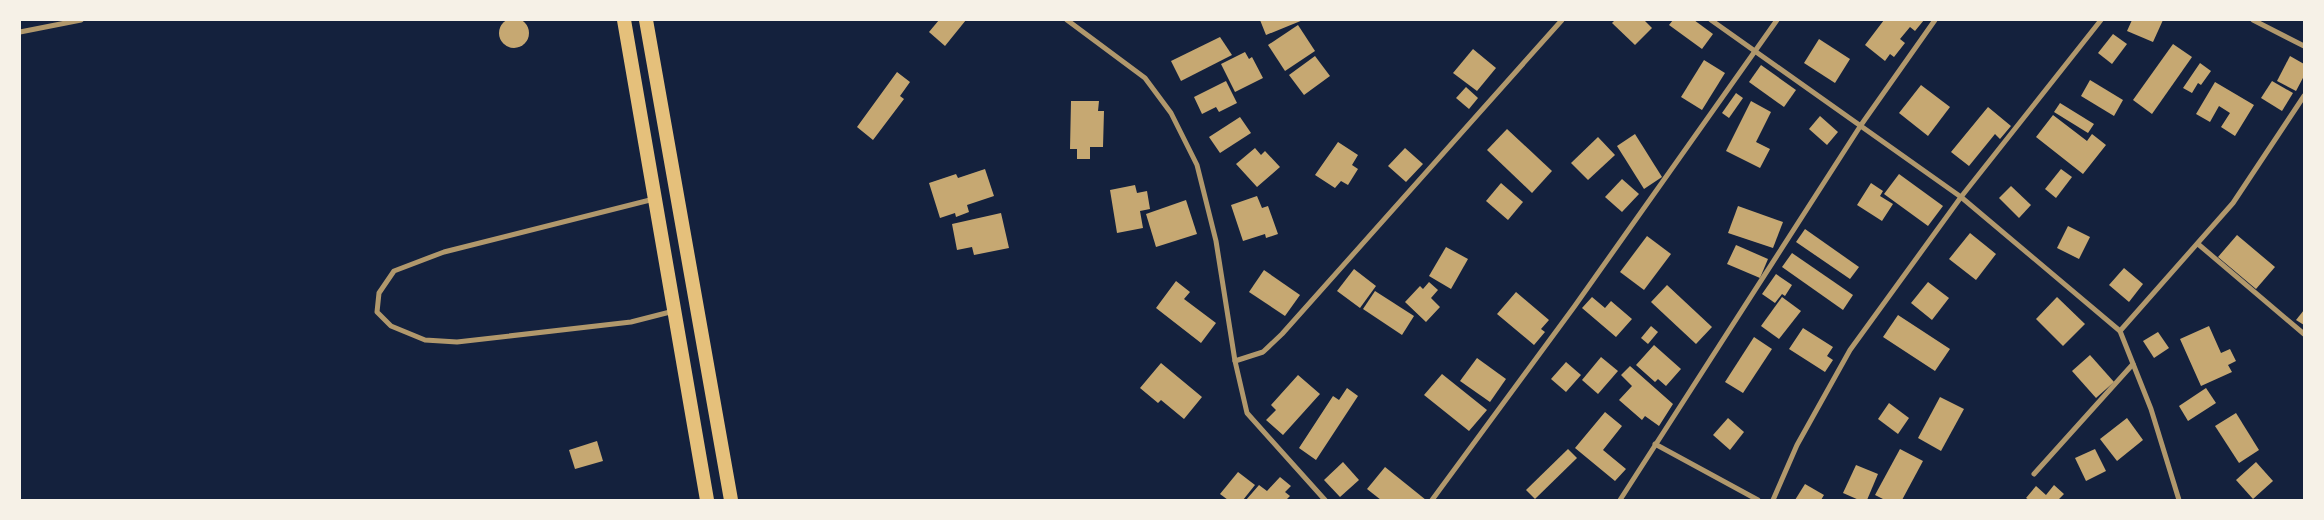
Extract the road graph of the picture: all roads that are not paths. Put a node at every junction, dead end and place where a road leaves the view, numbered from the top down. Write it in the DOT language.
graph roads {
  1 [pos="81,20"];
  2 [pos="624,20"];
  3 [pos="646,20"];
  4 [pos="1067,20"];
  5 [pos="1562,20"];
  6 [pos="1711,20"];
  7 [pos="1777,20"];
  8 [pos="1935,20"];
  9 [pos="2101,20"];
  10 [pos="2253,20"];
  11 [pos="20,32"];
  12 [pos="2304,46"];
  13 [pos="1754,52"];
  14 [pos="658,84"];
  15 [pos="636,88"];
  16 [pos="2304,96"];
  17 [pos="1861,125"];
  18 [pos="1961,197"];
  19 [pos="655,199"];
  20 [pos="2198,244"];
  21 [pos="674,311"];
  22 [pos="2120,331"];
  23 [pos="2304,334"];
  24 [pos="1235,361"];
  25 [pos="2133,364"];
  26 [pos="718,428"];
  27 [pos="695,433"];
  28 [pos="1655,444"];
  29 [pos="2034,474"];
  30 [pos="707,500"];
  31 [pos="731,500"];
  32 [pos="1325,500"];
  33 [pos="1432,500"];
  34 [pos="1620,500"];
  35 [pos="1758,500"];
  36 [pos="1773,500"];
  37 [pos="2179,500"];
  1 -- 11 [label="street"];
  2 -- 15 [label="highway"];
  3 -- 14 [label="highway"];
  4 -- 24 [label="street"];
  5 -- 24 [label="street"];
  6 -- 13 [label="street"];
  7 -- 13 [label="street"];
  8 -- 17 [label="street"];
  9 -- 18 [label="street"];
  10 -- 12 [label="street"];
  13 -- 17 [label="street"];
  13 -- 33 [label="street"];
  14 -- 15 [label="highway"];
  14 -- 26 [label="highway"];
  15 -- 19 [label="highway"];
  16 -- 20 [label="street"];
  17 -- 18 [label="street"];
  17 -- 28 [label="street"];
  18 -- 22 [label="street"];
  18 -- 36 [label="street"];
  19 -- 21 [label="highway"];
  19 -- 21 [label="street"];
  20 -- 22 [label="street"];
  20 -- 23 [label="street"];
  21 -- 27 [label="highway"];
  22 -- 25 [label="street"];
  24 -- 32 [label="street"];
  25 -- 29 [label="street"];
  25 -- 37 [label="street"];
  26 -- 27 [label="highway"];
  26 -- 31 [label="highway"];
  27 -- 30 [label="highway"];
  28 -- 34 [label="street"];
  28 -- 35 [label="street"];
}
